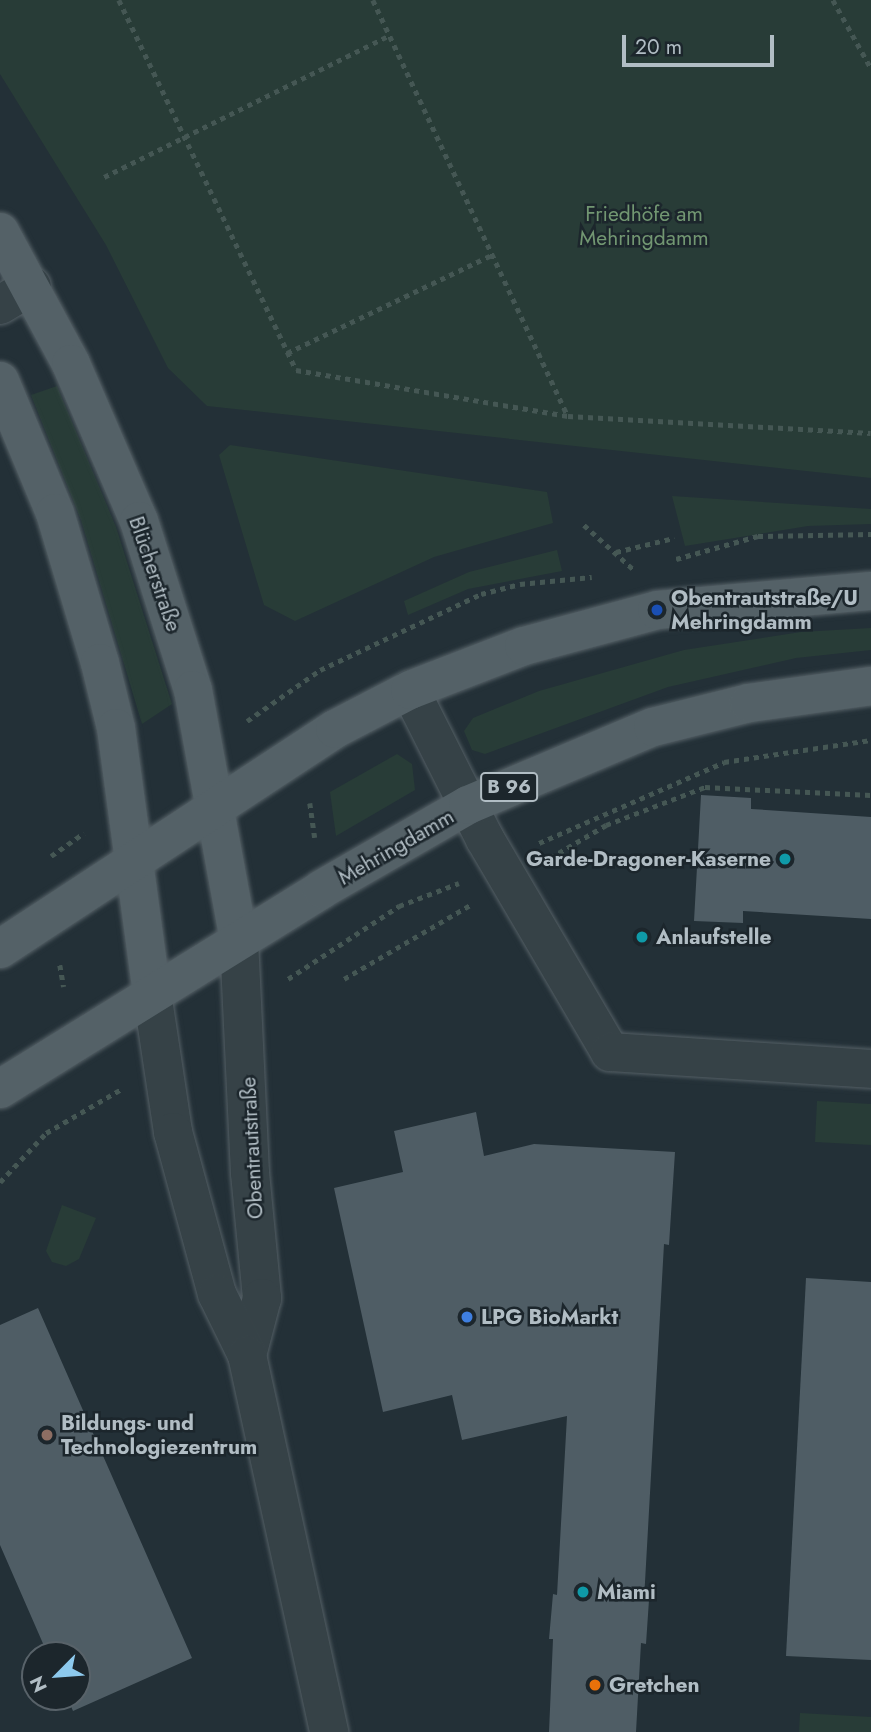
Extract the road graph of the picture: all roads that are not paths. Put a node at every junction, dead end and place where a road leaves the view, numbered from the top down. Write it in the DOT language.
graph roads {
  1 [pos="0,232"];
  2 [pos="16,295"];
  3 [pos="0,381"];
  4 [pos="871,591"];
  5 [pos="871,686"];
  6 [pos="410,690"];
  7 [pos="468,805"];
  8 [pos="215,808"];
  9 [pos="134,860"];
  10 [pos="239,940"];
  11 [pos="0,949"];
  12 [pos="152,993"];
  13 [pos="871,1069"];
  14 [pos="0,1089"];
  15 [pos="247,1355"];
  16 [pos="330,1732"];
  1 -- 2 [label="main road, Blücherstraße"];
  2 -- 8 [label="main road, Blücherstraße"];
  3 -- 9 [label="main road"];
  4 -- 6 [label="main road"];
  5 -- 7 [label="main road, Mehringdamm / B 96"];
  6 -- 7 [label="street"];
  6 -- 8 [label="main road"];
  7 -- 10 [label="main road, Mehringdamm / B 96"];
  7 -- 13 [label="street"];
  8 -- 9 [label="main road"];
  8 -- 10 [label="main road, Blücherstraße"];
  9 -- 11 [label="main road"];
  9 -- 12 [label="main road"];
  10 -- 12 [label="main road, Mehringdamm / B 96"];
  10 -- 15 [label="street, Obentrautstraße"];
  12 -- 14 [label="main road, Mehringdamm / B 96"];
  12 -- 15 [label="street, Obentrautstraße"];
  15 -- 16 [label="street, Obentrautstraße"];
}
